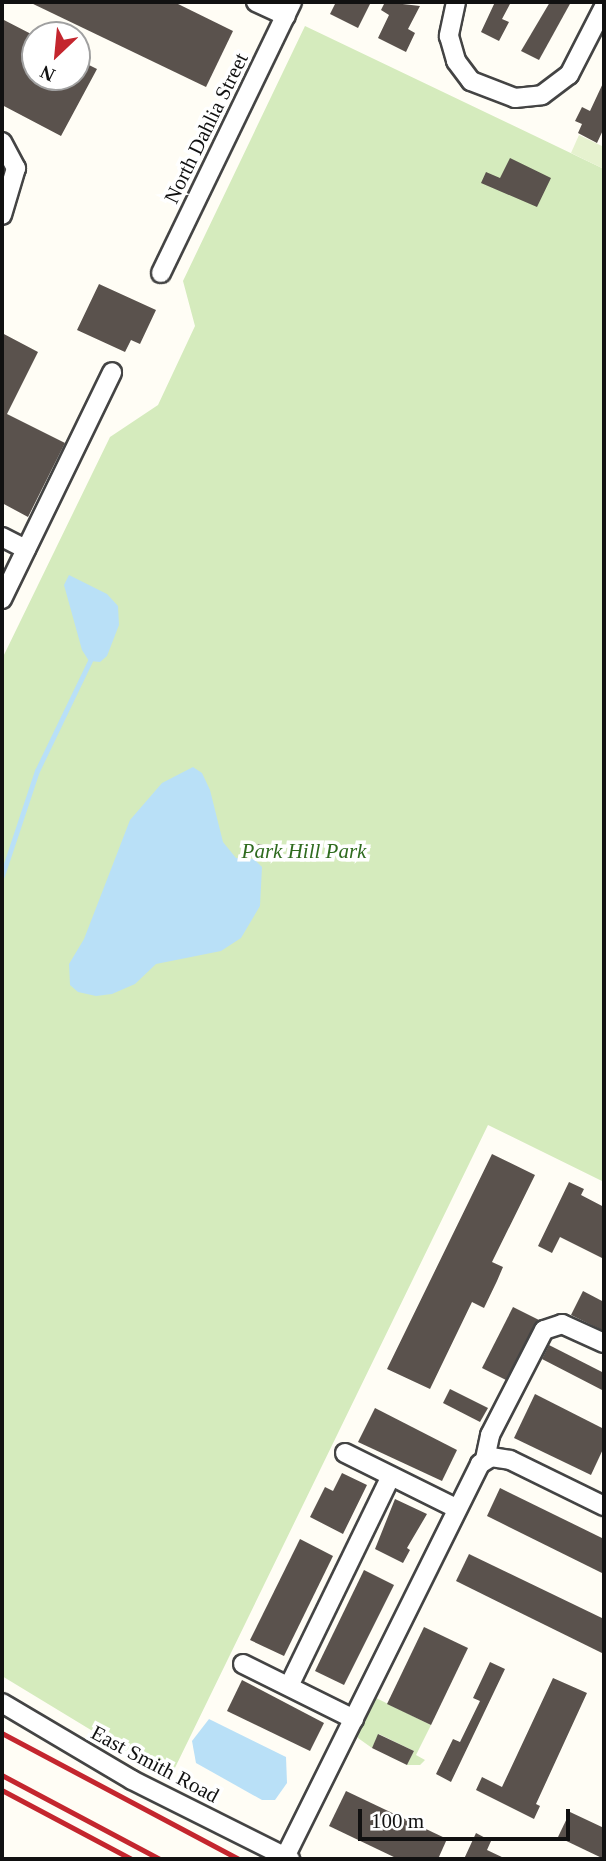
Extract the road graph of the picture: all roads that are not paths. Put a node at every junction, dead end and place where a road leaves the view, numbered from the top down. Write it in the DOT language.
graph roads {
  1 [pos="256,2"];
  2 [pos="456,2"];
  3 [pos="604,7"];
  4 [pos="289,9"];
  5 [pos="2,142"];
  6 [pos="2,215"];
  7 [pos="161,273"];
  8 [pos="112,372"];
  9 [pos="2,537"];
  10 [pos="26,549"];
  11 [pos="2,599"];
  12 [pos="604,1343"];
  13 [pos="345,1453"];
  14 [pos="485,1459"];
  15 [pos="391,1476"];
  16 [pos="604,1506"];
  17 [pos="456,1508"];
  18 [pos="243,1664"];
  19 [pos="289,1686"];
  20 [pos="2,1703"];
  21 [pos="354,1719"];
  22 [pos="288,1858"];
  1 -- 4 [label="street"];
  2 -- 3 [label="street"];
  4 -- 7 [label="street, North Dahlia Street"];
  5 -- 6 [label="street"];
  8 -- 10 [label="street"];
  9 -- 10 [label="street"];
  10 -- 11 [label="street"];
  12 -- 14 [label="street"];
  13 -- 15 [label="street"];
  14 -- 16 [label="street"];
  14 -- 17 [label="street"];
  15 -- 17 [label="street"];
  15 -- 19 [label="street"];
  17 -- 21 [label="street"];
  18 -- 19 [label="street"];
  19 -- 21 [label="street"];
  20 -- 22 [label="street, East Smith Road"];
  21 -- 22 [label="street"];
}
